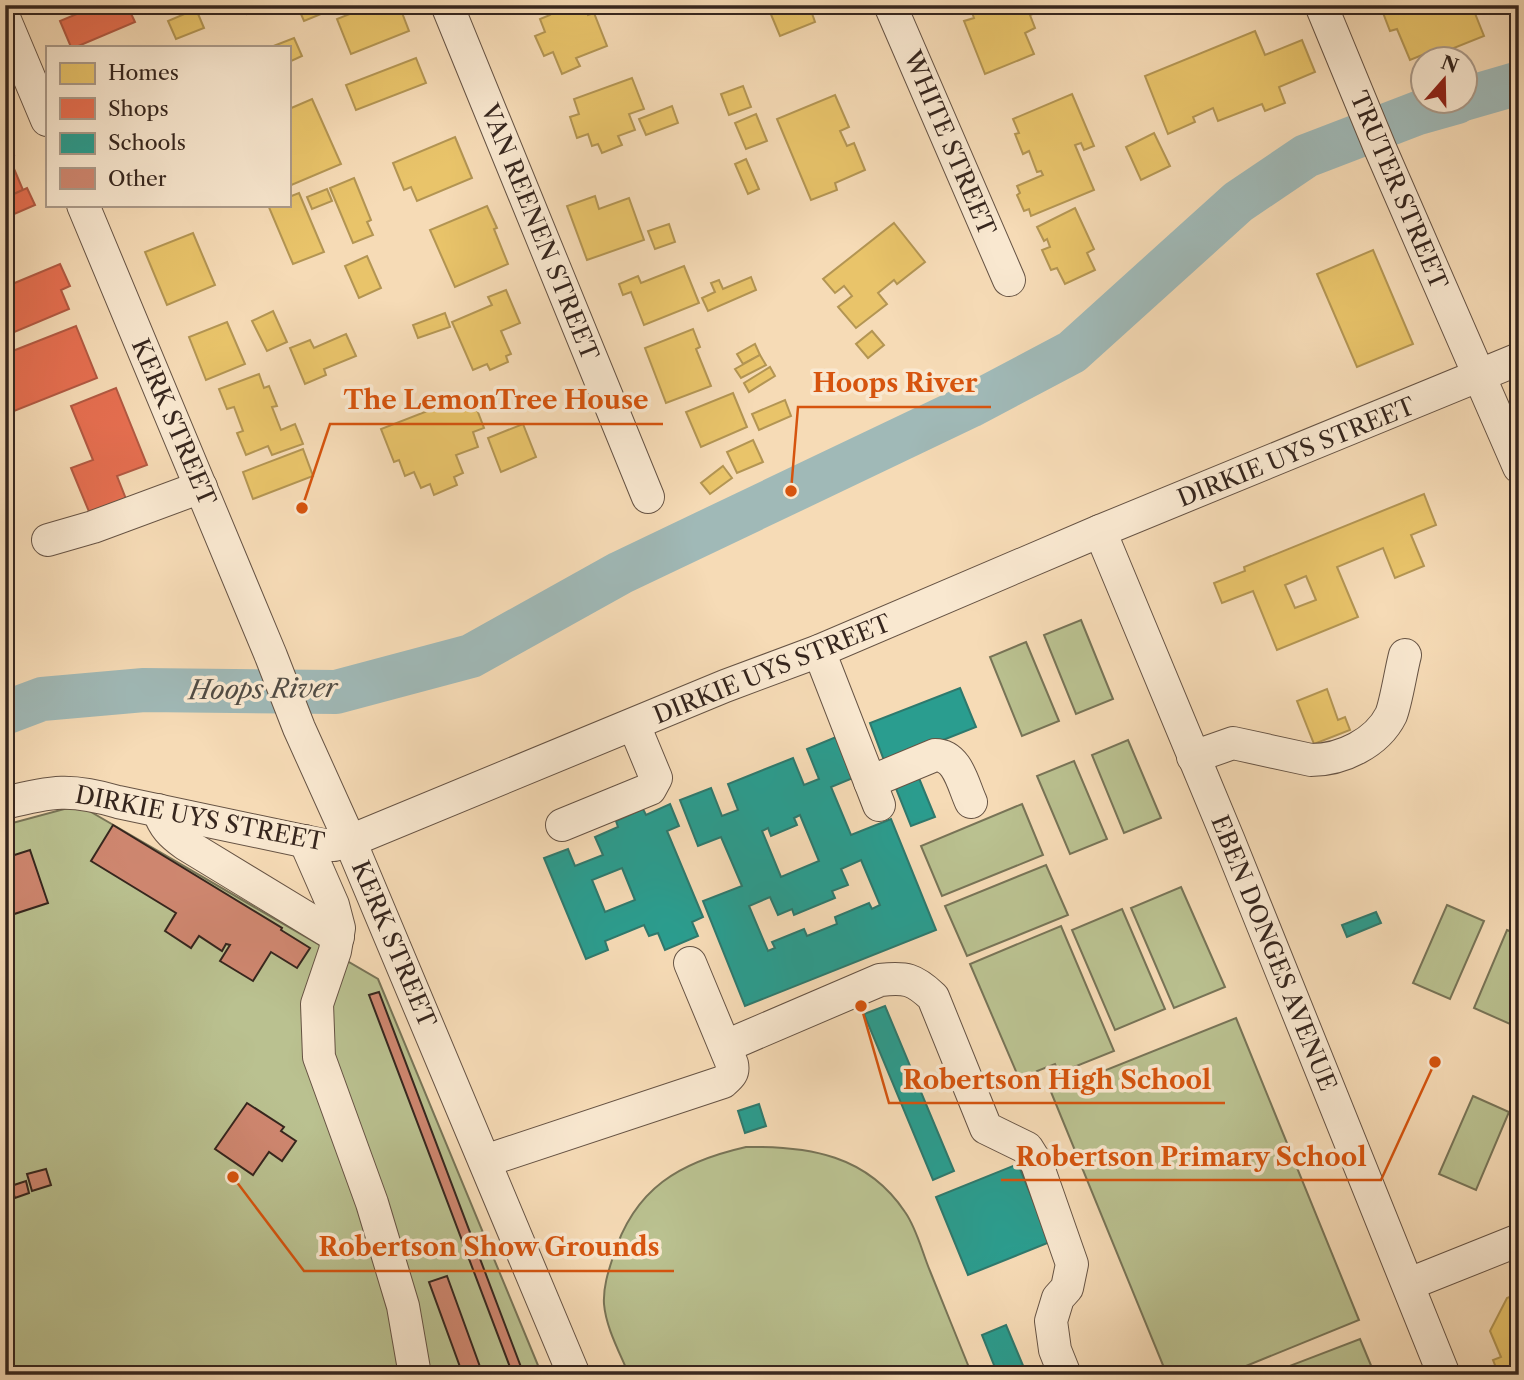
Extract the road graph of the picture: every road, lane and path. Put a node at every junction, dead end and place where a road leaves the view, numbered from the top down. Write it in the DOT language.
graph roads {
  1 [pos="447,5"];
  2 [pos="890,5"];
  3 [pos="1321,5"];
  4 [pos="5,20"];
  5 [pos="46,118"];
  6 [pos="83,206"];
  7 [pos="1009,280"];
  8 [pos="1519,359"];
  9 [pos="1479,375"];
  10 [pos="1519,467"];
  11 [pos="201,487"];
  12 [pos="648,497"];
  13 [pos="1100,531"];
  14 [pos="48,540"];
  15 [pos="819,651"];
  16 [pos="1405,655"];
  17 [pos="634,724"];
  18 [pos="1193,757"];
  19 [pos="971,802"];
  20 [pos="5,803"];
  21 [pos="158,810"];
  22 [pos="562,825"];
  23 [pos="304,841"];
  24 [pos="350,841"];
  25 [pos="338,937"];
  26 [pos="690,963"];
  27 [pos="726,1046"];
  28 [pos="485,1161"];
  29 [pos="1519,1240"];
  30 [pos="1409,1284"];
  31 [pos="415,1375"];
  32 [pos="574,1375"];
  33 [pos="1065,1375"];
  34 [pos="1444,1375"];
  1 -- 12 [label="street, VAN REENEN STREET"];
  2 -- 7 [label="street, WHITE STREET"];
  3 -- 9 [label="street, TRUTER STREET"];
  4 -- 5 [label="street"];
  6 -- 11 [label="street, KERK STREET"];
  8 -- 9 [label="street, DIRKIE UYS STREET"];
  9 -- 10 [label="street, TRUTER STREET"];
  9 -- 13 [label="street, DIRKIE UYS STREET"];
  11 -- 14 [label="street"];
  11 -- 24 [label="street, KERK STREET"];
  13 -- 15 [label="street, DIRKIE UYS STREET"];
  13 -- 18 [label="street, EBEN DONGES AVENUE"];
  15 -- 17 [label="street, DIRKIE UYS STREET"];
  15 -- 19 [label="street"];
  16 -- 18 [label="street"];
  17 -- 22 [label="street"];
  17 -- 24 [label="street, DIRKIE UYS STREET"];
  18 -- 30 [label="street, EBEN DONGES AVENUE"];
  20 -- 21 [label="street, DIRKIE UYS STREET"];
  21 -- 23 [label="street, DIRKIE UYS STREET"];
  21 -- 25 [label="street"];
  23 -- 24 [label="street, DIRKIE UYS STREET"];
  23 -- 25 [label="street"];
  24 -- 28 [label="street, KERK STREET"];
  25 -- 31 [label="street"];
  26 -- 27 [label="street"];
  27 -- 28 [label="street"];
  27 -- 33 [label="street"];
  28 -- 32 [label="street, KERK STREET"];
  29 -- 30 [label="street"];
  30 -- 34 [label="street, EBEN DONGES AVENUE"];
}
